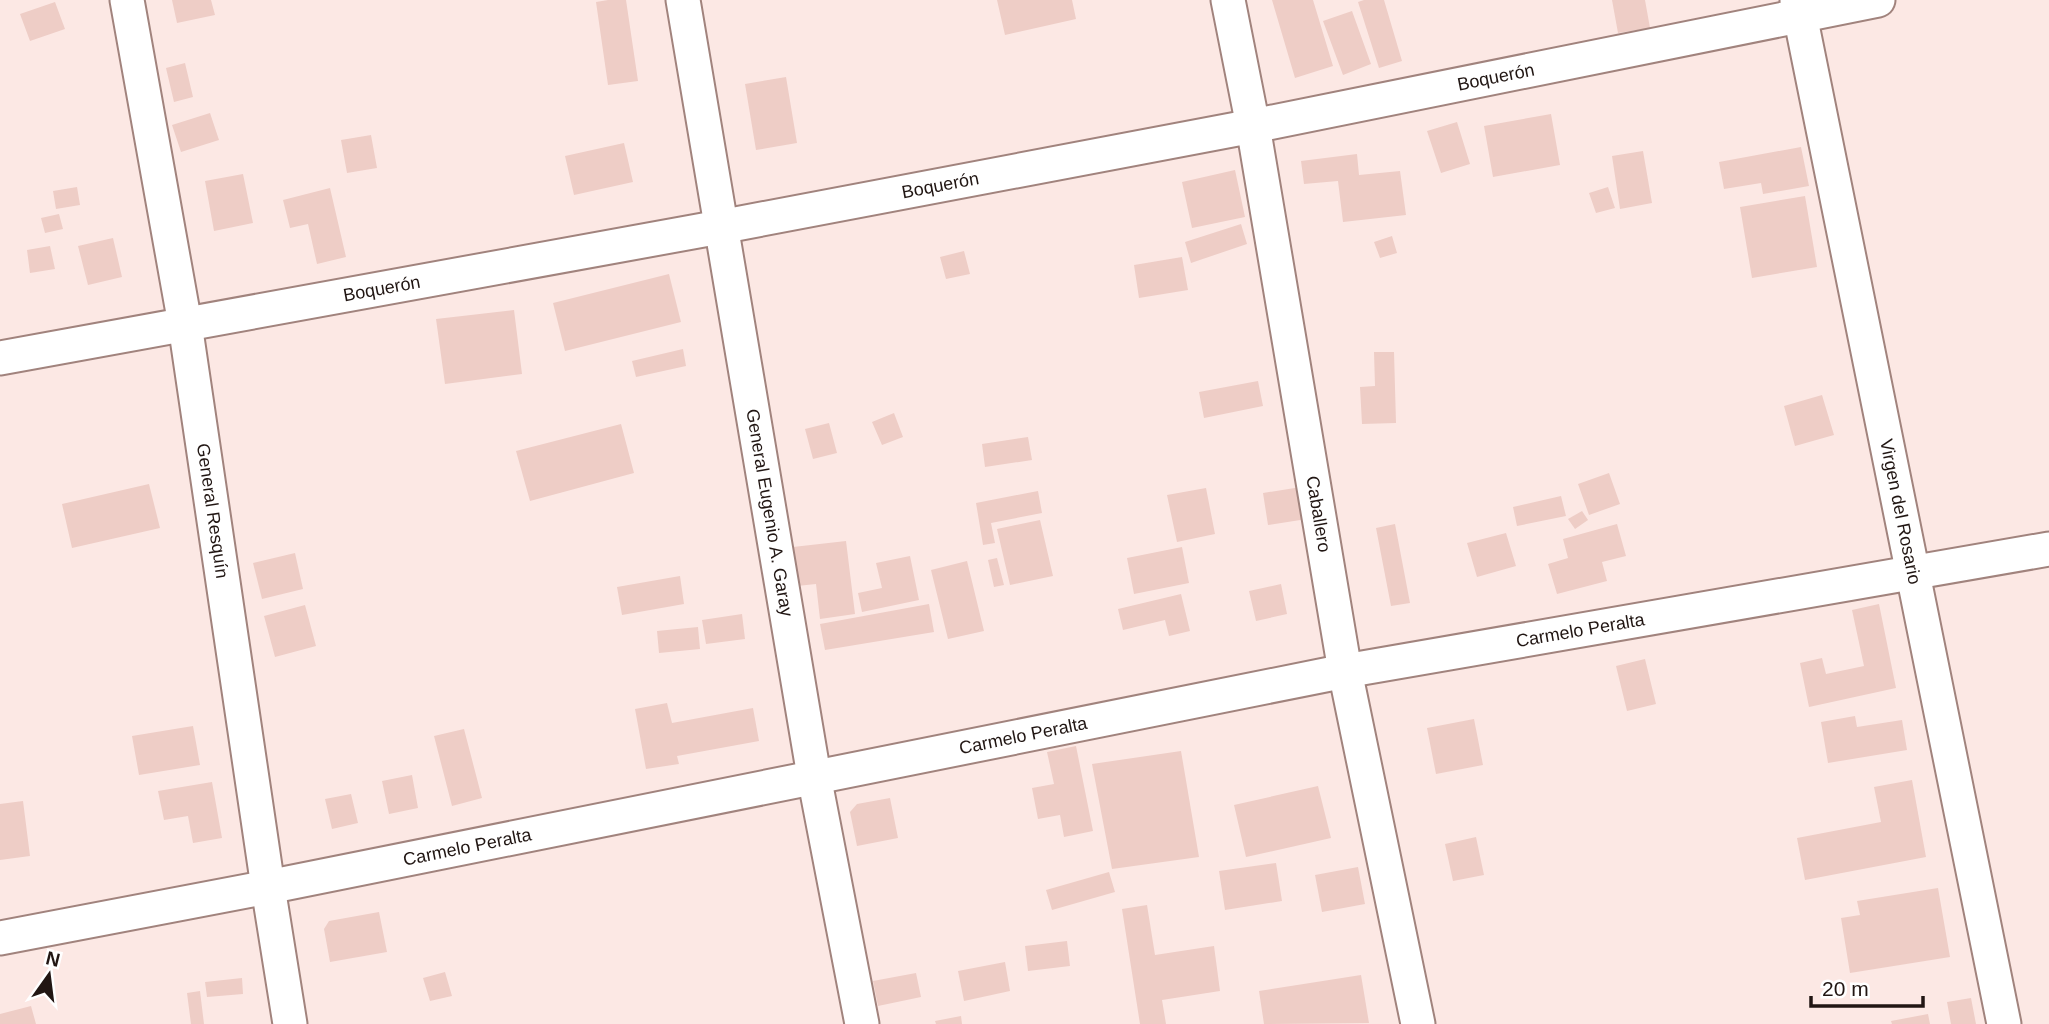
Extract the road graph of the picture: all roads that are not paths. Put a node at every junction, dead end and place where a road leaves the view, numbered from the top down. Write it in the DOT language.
graph roads {
  1 [pos="127,0"];
  2 [pos="683,0"];
  3 [pos="1228,0"];
  4 [pos="1878,0"];
  5 [pos="1799,7"];
  6 [pos="1253,126"];
  7 [pos="720,228"];
  8 [pos="185,324"];
  9 [pos="0,358"];
  10 [pos="2049,549"];
  11 [pos="1914,572"];
  12 [pos="1345,671"];
  13 [pos="814,776"];
  14 [pos="268,887"];
  15 [pos="0,938"];
  16 [pos="290,1024"];
  17 [pos="862,1024"];
  18 [pos="1418,1024"];
  19 [pos="2004,1024"];
  1 -- 8 [label="street, General Resquín"];
  2 -- 7 [label="street, General Eugenio A. Garay"];
  3 -- 6 [label="street, Caballero"];
  4 -- 5 [label="street, Boquerón"];
  5 -- 6 [label="street, Boquerón"];
  5 -- 11 [label="street, Virgen del Rosario"];
  6 -- 7 [label="street, Boquerón"];
  6 -- 12 [label="street, Caballero"];
  7 -- 8 [label="street, Boquerón"];
  7 -- 13 [label="street, General Eugenio A. Garay"];
  8 -- 9 [label="street, Boquerón"];
  8 -- 14 [label="street, General Resquín"];
  10 -- 11 [label="street, Carmelo Peralta"];
  11 -- 12 [label="street, Carmelo Peralta"];
  11 -- 19 [label="street, Virgen del Rosario"];
  12 -- 13 [label="street, Carmelo Peralta"];
  12 -- 18 [label="street, Caballero"];
  13 -- 14 [label="street, Carmelo Peralta"];
  13 -- 17 [label="street, General Eugenio A. Garay"];
  14 -- 15 [label="street, Carmelo Peralta"];
  14 -- 16 [label="street, General Resquín"];
}
